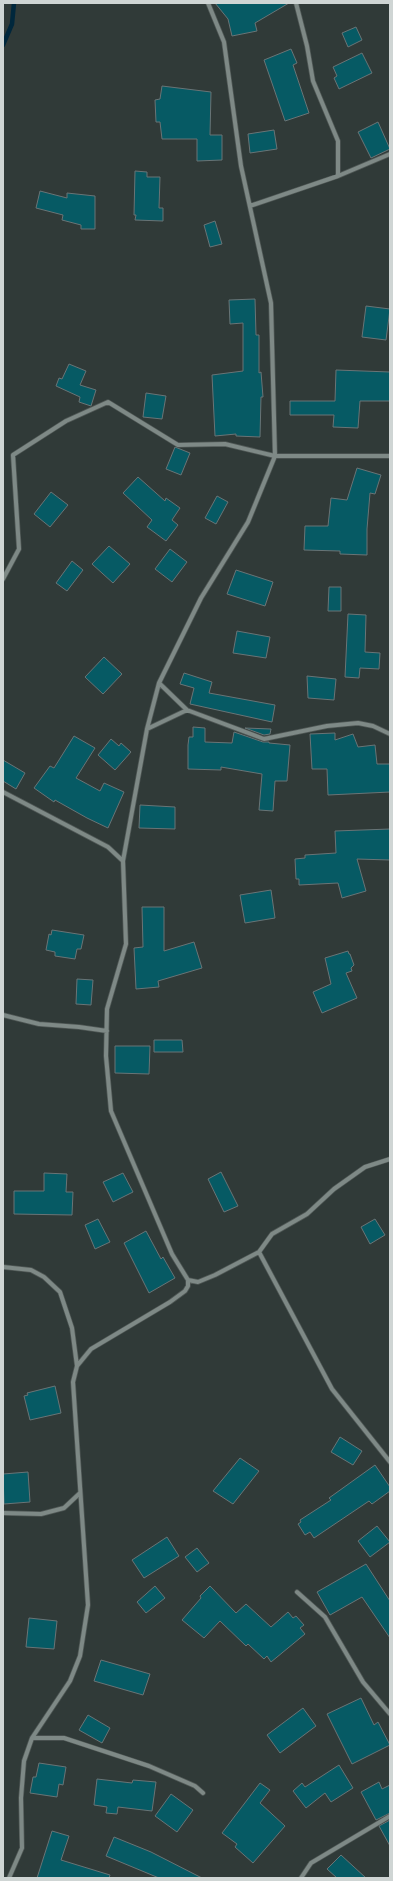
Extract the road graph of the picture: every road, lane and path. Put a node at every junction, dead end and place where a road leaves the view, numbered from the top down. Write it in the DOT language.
graph roads {
  1 [pos="208,3"];
  2 [pos="296,3"];
  3 [pos="390,154"];
  4 [pos="338,176"];
  5 [pos="250,206"];
  6 [pos="275,456"];
  7 [pos="390,456"];
  8 [pos="3,579"];
  9 [pos="159,683"];
  10 [pos="187,710"];
  11 [pos="147,729"];
  12 [pos="390,734"];
  13 [pos="3,792"];
  14 [pos="122,861"];
  15 [pos="3,1015"];
  16 [pos="107,1031"];
  17 [pos="390,1159"];
  18 [pos="259,1252"];
  19 [pos="3,1267"];
  20 [pos="188,1280"];
  21 [pos="77,1366"];
  22 [pos="390,1462"];
  23 [pos="80,1493"];
  24 [pos="3,1513"];
  25 [pos="297,1592"];
  26 [pos="390,1714"];
  27 [pos="32,1738"];
  28 [pos="203,1793"];
  29 [pos="390,1816"];
  30 [pos="9,1878"];
  31 [pos="301,1878"];
  1 -- 5 [label="street"];
  2 -- 4 [label="street"];
  3 -- 4 [label="street"];
  4 -- 5 [label="street"];
  5 -- 6 [label="street"];
  6 -- 7 [label="street"];
  6 -- 8 [label="street"];
  6 -- 9 [label="street"];
  9 -- 10 [label="street"];
  9 -- 11 [label="street"];
  10 -- 11 [label="street"];
  10 -- 12 [label="street"];
  11 -- 14 [label="street"];
  13 -- 14 [label="street"];
  14 -- 16 [label="street"];
  15 -- 16 [label="street"];
  16 -- 20 [label="street"];
  17 -- 18 [label="street"];
  18 -- 20 [label="street"];
  18 -- 22 [label="street"];
  19 -- 21 [label="street"];
  20 -- 21 [label="street"];
  21 -- 23 [label="street"];
  23 -- 24 [label="street"];
  23 -- 27 [label="street"];
  25 -- 26 [label="street"];
  27 -- 28 [label="street"];
  27 -- 30 [label="street"];
  29 -- 31 [label="street"];
}
